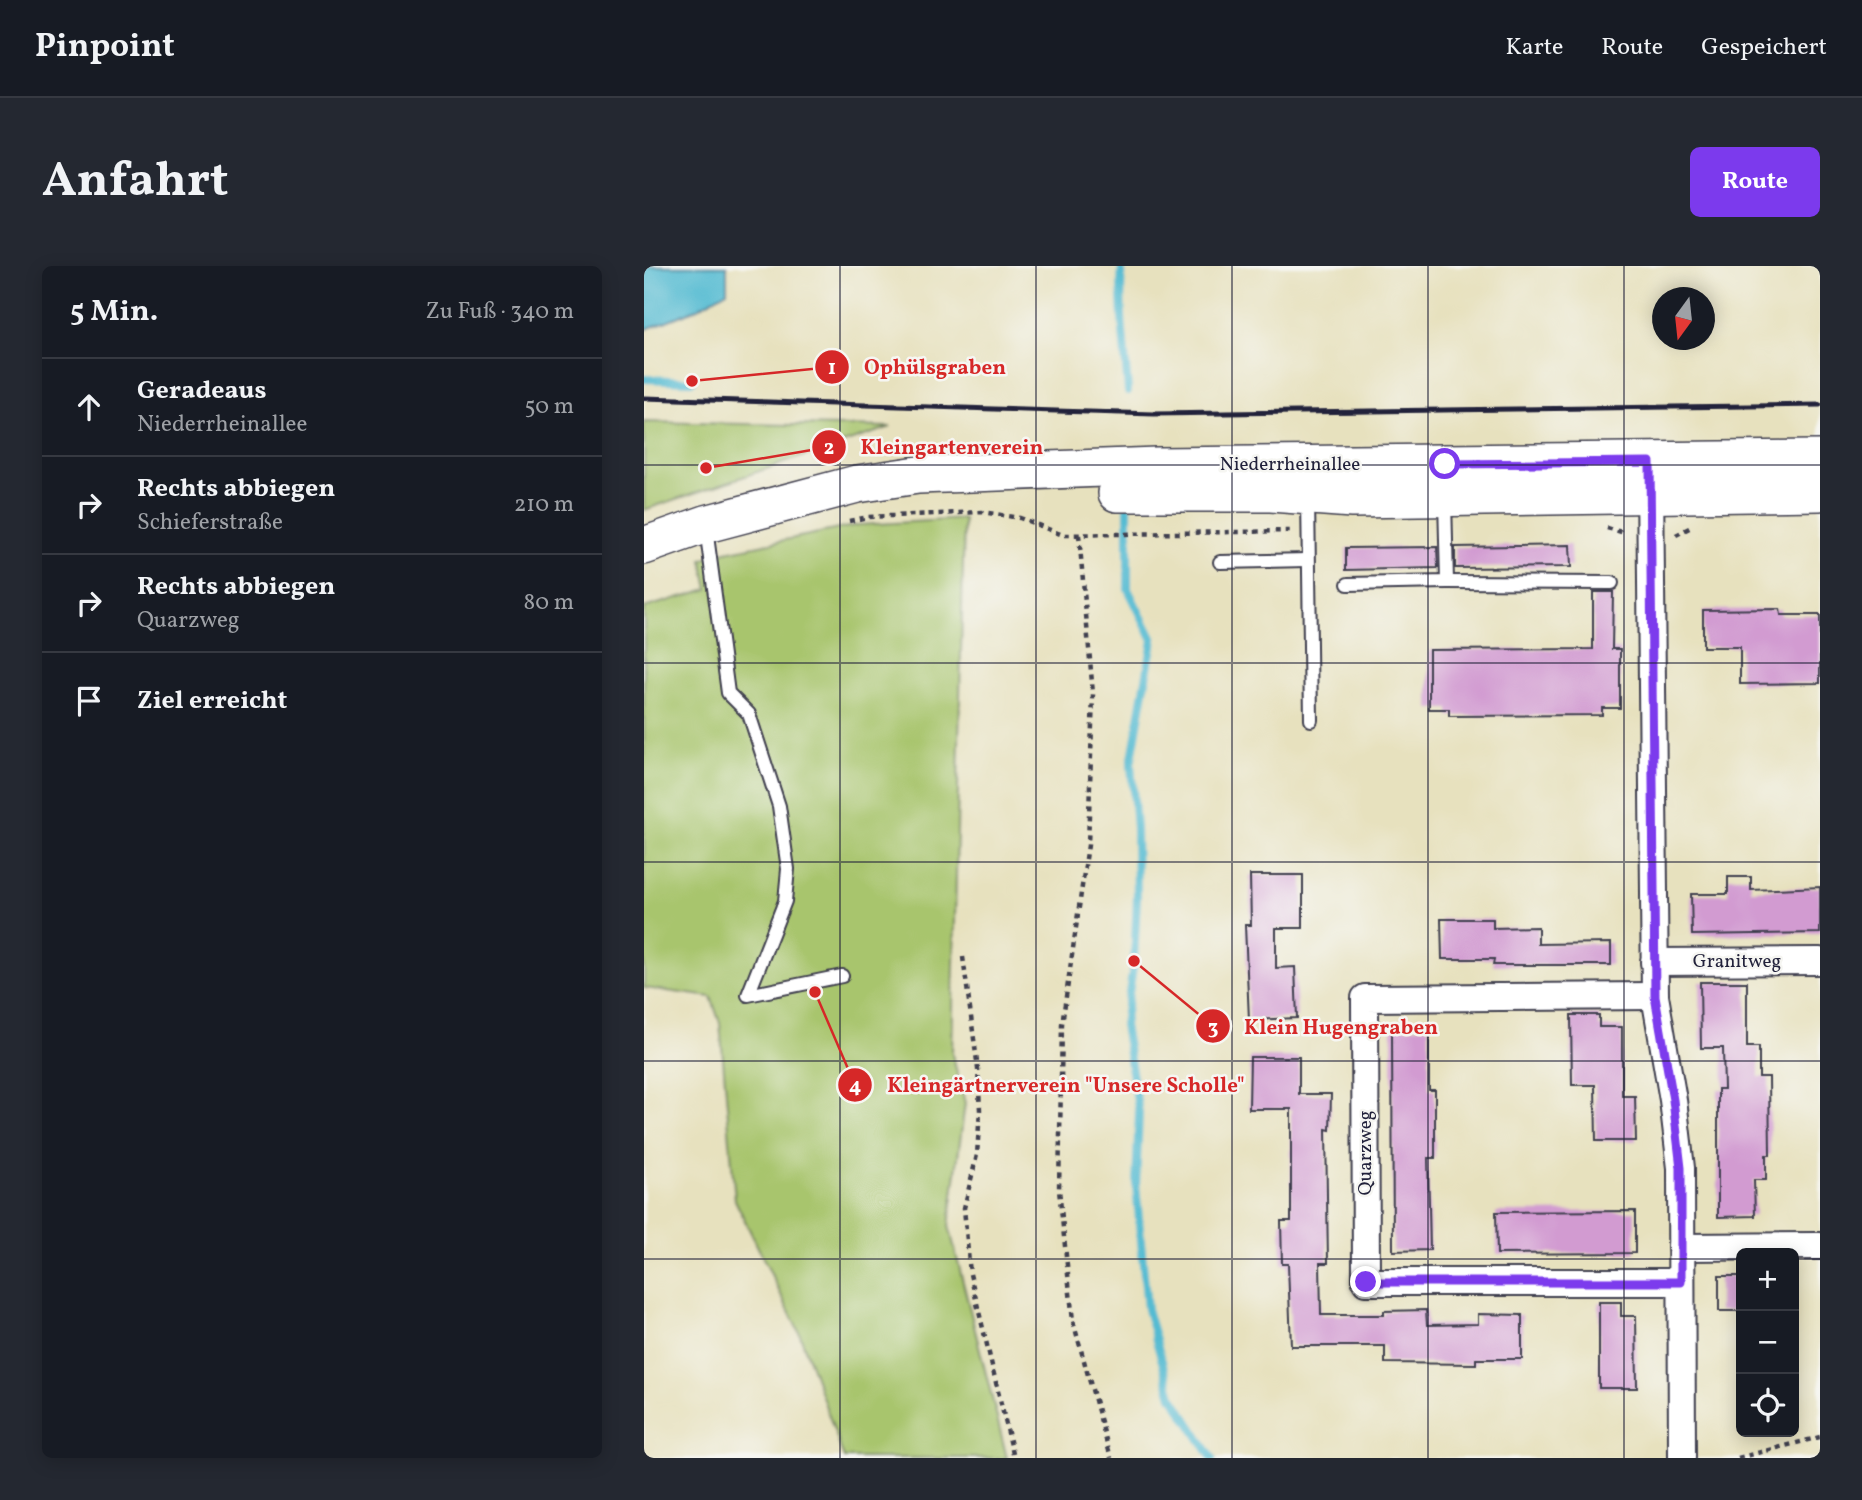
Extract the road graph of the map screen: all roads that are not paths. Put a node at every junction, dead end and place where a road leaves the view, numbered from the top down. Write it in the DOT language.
graph roads {
  1 [pos="1820,459"];
  2 [pos="1650,478"];
  3 [pos="1307,480"];
  4 [pos="1445,481"];
  5 [pos="1820,492"];
  6 [pos="706,524"];
  7 [pos="644,546"];
  8 [pos="1308,560"];
  9 [pos="1220,562"];
  10 [pos="1447,582"];
  11 [pos="1612,583"];
  12 [pos="1348,584"];
  13 [pos="1311,720"];
  14 [pos="1820,961"];
  15 [pos="1654,962"];
  16 [pos="842,976"];
  17 [pos="1655,996"];
  18 [pos="1820,1246"];
  19 [pos="1681,1247"];
  20 [pos="1681,1282"];
  21 [pos="1682,1458"];
  1 -- 2 [label="main road, Niederrheinallee"];
  2 -- 4 [label="main road, Niederrheinallee"];
  2 -- 5 [label="main road, Niederrheinallee"];
  2 -- 15 [label="street"];
  3 -- 4 [label="main road, Niederrheinallee"];
  3 -- 6 [label="main road, Niederrheinallee"];
  3 -- 8 [label="lane"];
  4 -- 10 [label="lane"];
  6 -- 7 [label="main road, Niederrheinallee"];
  6 -- 16 [label="lane"];
  8 -- 9 [label="lane"];
  8 -- 13 [label="lane"];
  10 -- 11 [label="lane"];
  10 -- 12 [label="lane"];
  14 -- 15 [label="street, Granitweg"];
  15 -- 17 [label="street"];
  17 -- 19 [label="street"];
  17 -- 20 [label="street, Quarzweg"];
  18 -- 19 [label="street"];
  19 -- 20 [label="street"];
  20 -- 21 [label="street"];
}
